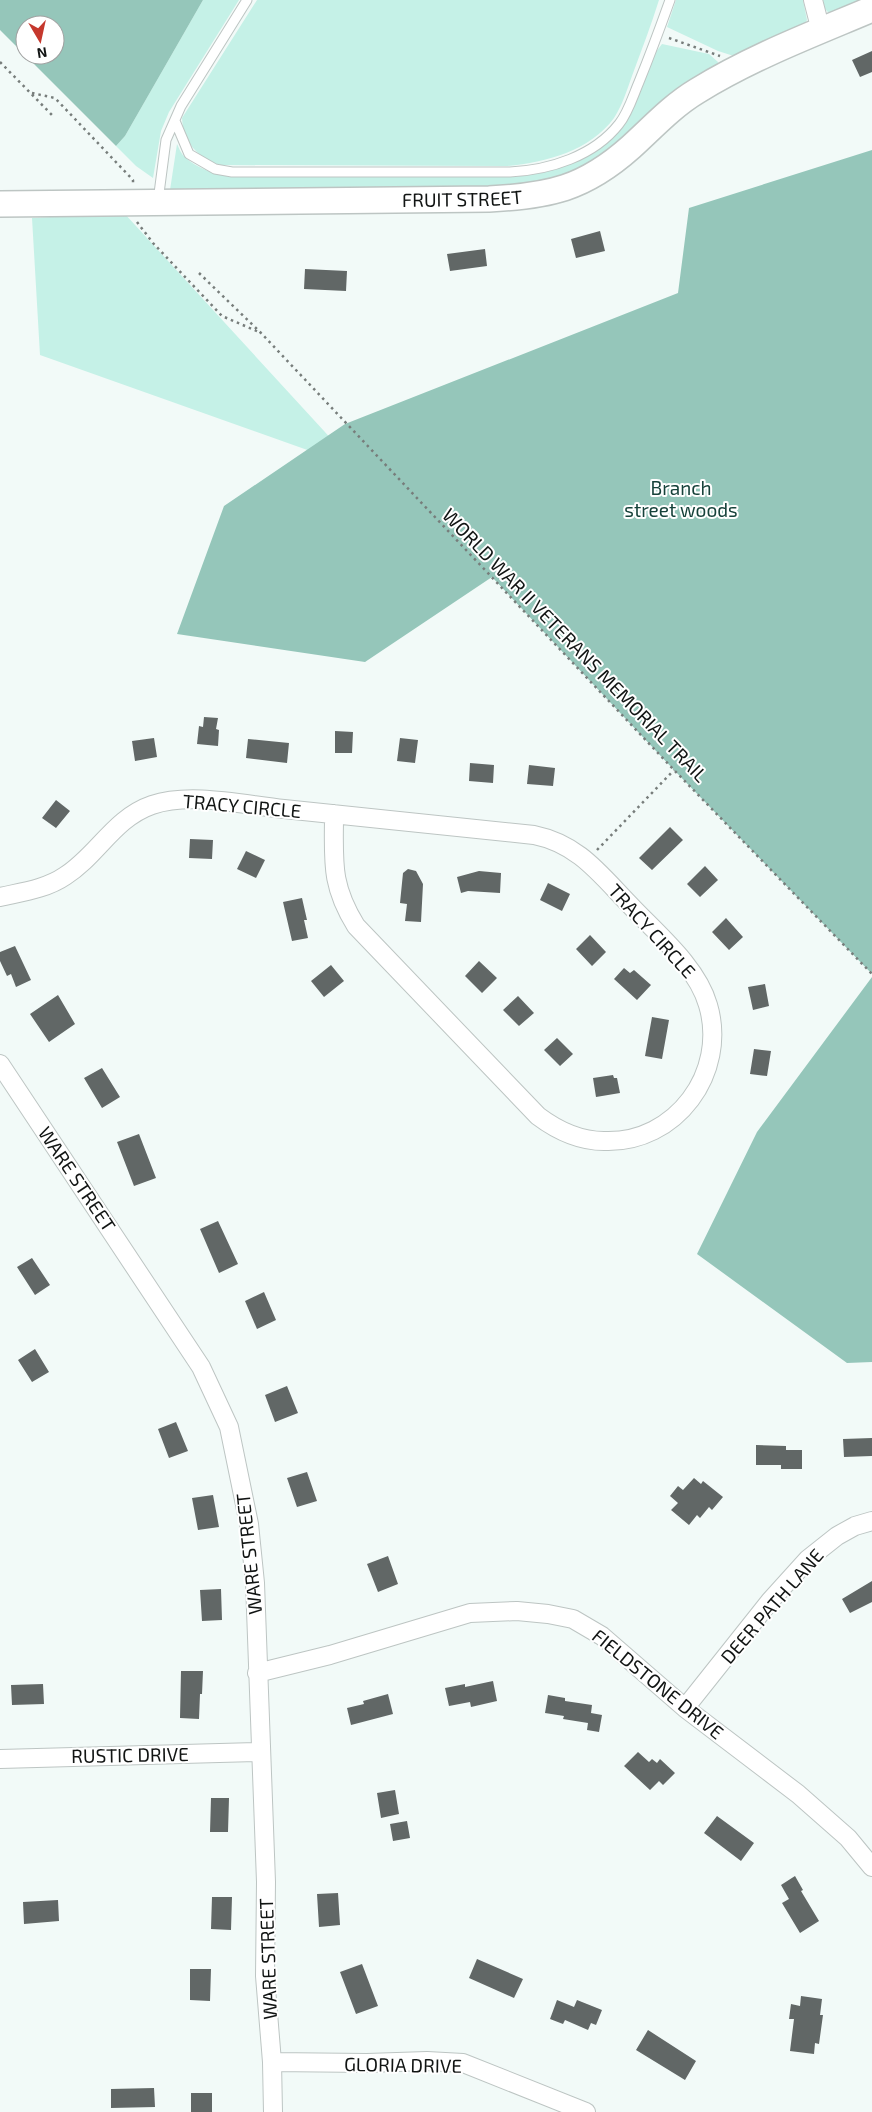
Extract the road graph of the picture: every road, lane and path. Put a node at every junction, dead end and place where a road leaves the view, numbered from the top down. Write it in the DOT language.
graph roads {
  1 [pos="247,0"];
  2 [pos="670,0"];
  3 [pos="813,0"];
  4 [pos="872,9"];
  5 [pos="821,31"];
  6 [pos="658,34"];
  7 [pos="0,62"];
  8 [pos="732,71"];
  9 [pos="32,93"];
  10 [pos="53,116"];
  11 [pos="175,121"];
  12 [pos="146,201"];
  13 [pos="0,204"];
  14 [pos="200,273"];
  15 [pos="261,333"];
  16 [pos="674,770"];
  17 [pos="334,814"];
  18 [pos="587,861"];
  19 [pos="0,897"];
  20 [pos="872,974"];
  21 [pos="0,1064"];
  22 [pos="872,1521"];
  23 [pos="258,1673"];
  24 [pos="685,1708"];
  25 [pos="260,1752"];
  26 [pos="0,1759"];
  27 [pos="872,1867"];
  28 [pos="272,2062"];
  29 [pos="273,2112"];
  30 [pos="586,2112"];
  1 -- 11 [label="lane"];
  2 -- 6 [label="lane"];
  3 -- 5 [label="street"];
  4 -- 5 [label="street, FRUIT STREET"];
  5 -- 8 [label="street, FRUIT STREET"];
  6 -- 8 [label="path"];
  6 -- 11 [label="lane"];
  7 -- 9 [label="path, WORLD WAR II VETERANS MEMORIAL TRAIL"];
  8 -- 12 [label="street, FRUIT STREET"];
  9 -- 10 [label="path"];
  9 -- 12 [label="path, WORLD WAR II VETERANS MEMORIAL TRAIL"];
  11 -- 12 [label="lane"];
  12 -- 13 [label="street, FRUIT STREET"];
  12 -- 15 [label="path, WORLD WAR II VETERANS MEMORIAL TRAIL"];
  14 -- 15 [label="path, WORLD WAR II VETERANS MEMORIAL TRAIL"];
  15 -- 16 [label="path, WORLD WAR II VETERANS MEMORIAL TRAIL"];
  16 -- 18 [label="path"];
  16 -- 20 [label="path, WORLD WAR II VETERANS MEMORIAL TRAIL"];
  17 -- 18 [label="street, TRACY CIRCLE"];
  17 -- 18 [label="street, TRACY CIRCLE"];
  17 -- 19 [label="street, TRACY CIRCLE"];
  21 -- 23 [label="street, WARE STREET"];
  22 -- 24 [label="street, DEER PATH LANE"];
  23 -- 24 [label="street, FIELDSTONE DRIVE"];
  23 -- 25 [label="street, WARE STREET"];
  24 -- 27 [label="street, FIELDSTONE DRIVE"];
  25 -- 26 [label="street, RUSTIC DRIVE"];
  25 -- 28 [label="street, WARE STREET"];
  28 -- 29 [label="street, WARE STREET"];
  28 -- 30 [label="street, GLORIA DRIVE"];
}
